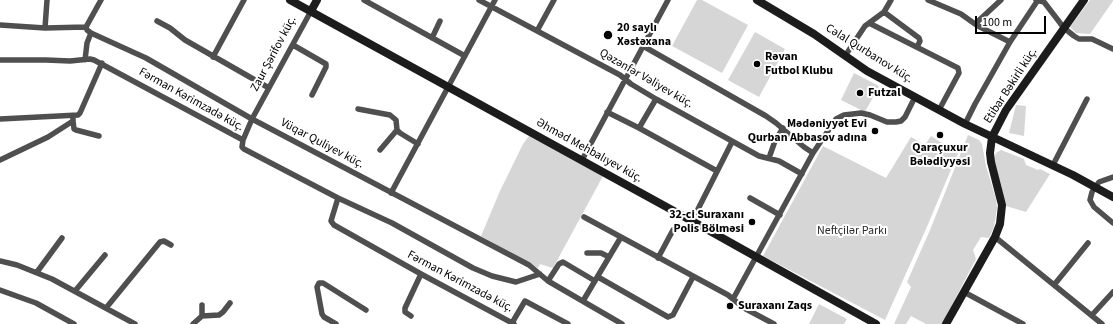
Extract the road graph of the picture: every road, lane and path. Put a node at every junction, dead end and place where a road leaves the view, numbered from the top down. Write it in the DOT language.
graph roads {
  1 [pos="47,0"];
  2 [pos="101,0"];
  3 [pos="244,0"];
  4 [pos="290,0"];
  5 [pos="317,0"];
  6 [pos="364,0"];
  7 [pos="479,0"];
  8 [pos="496,0"];
  9 [pos="554,0"];
  10 [pos="668,0"];
  11 [pos="756,0"];
  12 [pos="891,0"];
  13 [pos="928,0"];
  14 [pos="1001,0"];
  15 [pos="1037,0"];
  16 [pos="1084,0"];
  17 [pos="492,7"];
  18 [pos="311,11"];
  19 [pos="884,12"];
  20 [pos="157,21"];
  21 [pos="440,21"];
  22 [pos="869,23"];
  23 [pos="975,24"];
  24 [pos="0,25"];
  25 [pos="86,27"];
  26 [pos="45,28"];
  27 [pos="1064,28"];
  28 [pos="537,31"];
  29 [pos="91,33"];
  30 [pos="432,38"];
  31 [pos="1010,42"];
  32 [pos="293,45"];
  33 [pos="643,46"];
  34 [pos="917,47"];
  35 [pos="1113,49"];
  36 [pos="465,56"];
  37 [pos="845,56"];
  38 [pos="213,57"];
  39 [pos="0,60"];
  40 [pos="85,60"];
  41 [pos="102,63"];
  42 [pos="625,79"];
  43 [pos="448,87"];
  44 [pos="269,88"];
  45 [pos="312,95"];
  46 [pos="915,98"];
  47 [pos="656,99"];
  48 [pos="1086,99"];
  49 [pos="358,109"];
  50 [pos="939,110"];
  51 [pos="608,112"];
  52 [pos="73,118"];
  53 [pos="0,119"];
  54 [pos="252,120"];
  55 [pos="965,124"];
  56 [pos="639,128"];
  57 [pos="783,128"];
  58 [pos="397,130"];
  59 [pos="99,136"];
  60 [pos="992,137"];
  61 [pos="243,140"];
  62 [pos="732,142"];
  63 [pos="418,144"];
  64 [pos="380,150"];
  65 [pos="814,153"];
  66 [pos="769,158"];
  67 [pos="0,160"];
  68 [pos="582,160"];
  69 [pos="1053,165"];
  70 [pos="717,172"];
  71 [pos="802,174"];
  72 [pos="1113,177"];
  73 [pos="1095,187"];
  74 [pos="391,192"];
  75 [pos="1113,197"];
  76 [pos="338,198"];
  77 [pos="750,198"];
  78 [pos="780,215"];
  79 [pos="584,217"];
  80 [pos="692,221"];
  81 [pos="1113,223"];
  82 [pos="673,230"];
  83 [pos="621,237"];
  84 [pos="995,237"];
  85 [pos="62,238"];
  86 [pos="1088,243"];
  87 [pos="171,245"];
  88 [pos="587,253"];
  89 [pos="105,255"];
  90 [pos="609,257"];
  91 [pos="757,257"];
  92 [pos="658,258"];
  93 [pos="0,261"];
  94 [pos="37,272"];
  95 [pos="421,274"];
  96 [pos="540,274"];
  97 [pos="693,277"];
  98 [pos="596,279"];
  99 [pos="548,281"];
  100 [pos="1054,285"];
  101 [pos="0,290"];
  102 [pos="75,291"];
  103 [pos="964,292"];
  104 [pos="1113,292"];
  105 [pos="733,299"];
  106 [pos="583,301"];
  107 [pos="230,303"];
  108 [pos="202,305"];
  109 [pos="106,308"];
  110 [pos="366,310"];
  111 [pos="1092,315"];
  112 [pos="202,316"];
  113 [pos="411,316"];
  114 [pos="513,323"];
  115 [pos="74,324"];
  116 [pos="135,324"];
  117 [pos="192,324"];
  118 [pos="336,324"];
  119 [pos="568,324"];
  120 [pos="622,324"];
  121 [pos="774,324"];
  122 [pos="876,324"];
  123 [pos="946,324"];
  124 [pos="1023,324"];
  125 [pos="1102,324"];
  1 -- 26 [label="street"];
  2 -- 25 [label="street"];
  3 -- 38 [label="street"];
  4 -- 18 [label="street, Əhməd Mehbalıyev küç."];
  5 -- 18 [label="street, Zaur Şərifov küç."];
  6 -- 30 [label="street"];
  7 -- 17 [label="street, Qəzənfər Vəliyev küç."];
  8 -- 17 [label="street"];
  9 -- 28 [label="street"];
  10 -- 33 [label="street"];
  11 -- 37 [label="street, Cəlal Qurbanov küç."];
  12 -- 19 [label="street"];
  13 -- 23 [label="street"];
  14 -- 23 [label="street"];
  15 -- 27 [label="street"];
  15 -- 31 [label="street"];
  16 -- 27 [label="street, Etibar Bəkirli küç."];
  17 -- 28 [label="street, Qəzənfər Vəliyev küç."];
  17 -- 36 [label="street"];
  18 -- 32 [label="street, Zaur Şərifov küç."];
  18 -- 43 [label="street, Əhməd Mehbalıyev küç."];
  19 -- 22 [label="street"];
  19 -- 34 [label="street"];
  20 -- 38 [label="street"];
  21 -- 30 [label="street"];
  22 -- 34 [label="street"];
  22 -- 37 [label="street"];
  23 -- 31 [label="street"];
  24 -- 26 [label="street"];
  25 -- 26 [label="street"];
  25 -- 29 [label="street, Vüqar Quliyev küç."];
  27 -- 35 [label="street"];
  27 -- 60 [label="street, Etibar Bəkirli küç."];
  28 -- 42 [label="street, Qəzənfər Vəliyev küç."];
  29 -- 40 [label="street"];
  29 -- 54 [label="street, Vüqar Quliyev küç."];
  30 -- 36 [label="street"];
  31 -- 55 [label="street"];
  32 -- 44 [label="street, Zaur Şərifov küç."];
  32 -- 45 [label="street"];
  33 -- 42 [label="street"];
  33 -- 57 [label="street"];
  34 -- 50 [label="street"];
  36 -- 43 [label="street"];
  37 -- 46 [label="street, Cəlal Qurbanov küç."];
  38 -- 44 [label="street"];
  39 -- 40 [label="street, Fərman Kərimzadə küç."];
  40 -- 41 [label="street, Fərman Kərimzadə küç."];
  41 -- 52 [label="street"];
  41 -- 61 [label="street, Fərman Kərimzadə küç."];
  42 -- 47 [label="street, Qəzənfər Vəliyev küç."];
  42 -- 51 [label="street"];
  43 -- 63 [label="street"];
  43 -- 68 [label="street, Əhməd Mehbalıyev küç."];
  44 -- 54 [label="street, Zaur Şərifov küç."];
  46 -- 50 [label="street, Cəlal Qurbanov küç."];
  46 -- 65 [label="street"];
  47 -- 56 [label="street"];
  47 -- 62 [label="street, Qəzənfər Vəliyev küç."];
  48 -- 69 [label="street"];
  49 -- 58 [label="street"];
  50 -- 55 [label="street, Cəlal Qurbanov küç."];
  51 -- 56 [label="street"];
  51 -- 68 [label="street"];
  52 -- 53 [label="street"];
  52 -- 59 [label="street"];
  52 -- 67 [label="street"];
  54 -- 61 [label="street, Zaur Şərifov küç."];
  54 -- 74 [label="street, Vüqar Quliyev küç."];
  55 -- 60 [label="street, Cəlal Qurbanov küç."];
  56 -- 70 [label="street"];
  57 -- 65 [label="street"];
  57 -- 66 [label="street"];
  58 -- 63 [label="street"];
  58 -- 64 [label="street"];
  60 -- 69 [label="street, Cəlal Qurbanov küç."];
  60 -- 84 [label="street, Etibar Bəkirli küç."];
  61 -- 76 [label="street, Fərman Kərimzadə küç."];
  62 -- 66 [label="street, Qəzənfər Vəliyev küç."];
  62 -- 70 [label="street"];
  63 -- 74 [label="street"];
  65 -- 71 [label="street"];
  66 -- 71 [label="street, Qəzənfər Vəliyev küç."];
  68 -- 80 [label="street, Əhməd Mehbalıyev küç."];
  69 -- 73 [label="street, Cəlal Qurbanov küç."];
  70 -- 80 [label="street"];
  71 -- 78 [label="street"];
  72 -- 73 [label="street"];
  73 -- 75 [label="street, Cəlal Qurbanov küç."];
  73 -- 81 [label="street"];
  74 -- 96 [label="street, Vüqar Quliyev küç."];
  76 -- 95 [label="street, Fərman Kərimzadə küç."];
  76 -- 96 [label="street"];
  77 -- 78 [label="street"];
  78 -- 91 [label="street"];
  79 -- 83 [label="street"];
  80 -- 91 [label="street, Əhməd Mehbalıyev küç."];
  82 -- 92 [label="street"];
  83 -- 90 [label="street"];
  83 -- 92 [label="street"];
  84 -- 100 [label="street"];
  84 -- 103 [label="street, Etibar Bəkirli küç."];
  85 -- 94 [label="street"];
  86 -- 100 [label="street"];
  87 -- 109 [label="street"];
  88 -- 90 [label="street"];
  89 -- 102 [label="street"];
  90 -- 98 [label="street"];
  91 -- 105 [label="street"];
  91 -- 122 [label="street, Əhməd Mehbalıyev küç."];
  92 -- 97 [label="street"];
  93 -- 94 [label="street"];
  94 -- 102 [label="street"];
  95 -- 113 [label="street"];
  95 -- 114 [label="street, Fərman Kərimzadə küç."];
  96 -- 99 [label="street, Vüqar Quliyev küç."];
  97 -- 98 [label="street"];
  97 -- 105 [label="street"];
  98 -- 99 [label="street"];
  98 -- 106 [label="street"];
  99 -- 106 [label="street, Vüqar Quliyev küç."];
  100 -- 111 [label="street"];
  101 -- 115 [label="street"];
  102 -- 109 [label="street"];
  103 -- 123 [label="street, Etibar Bəkirli küç."];
  103 -- 124 [label="street"];
  104 -- 111 [label="street"];
  105 -- 121 [label="street"];
  106 -- 120 [label="street, Vüqar Quliyev küç."];
  107 -- 112 [label="street"];
  108 -- 112 [label="street"];
  109 -- 116 [label="street"];
  110 -- 118 [label="street"];
  111 -- 125 [label="street"];
  112 -- 117 [label="street"];
  114 -- 119 [label="street"];
}
